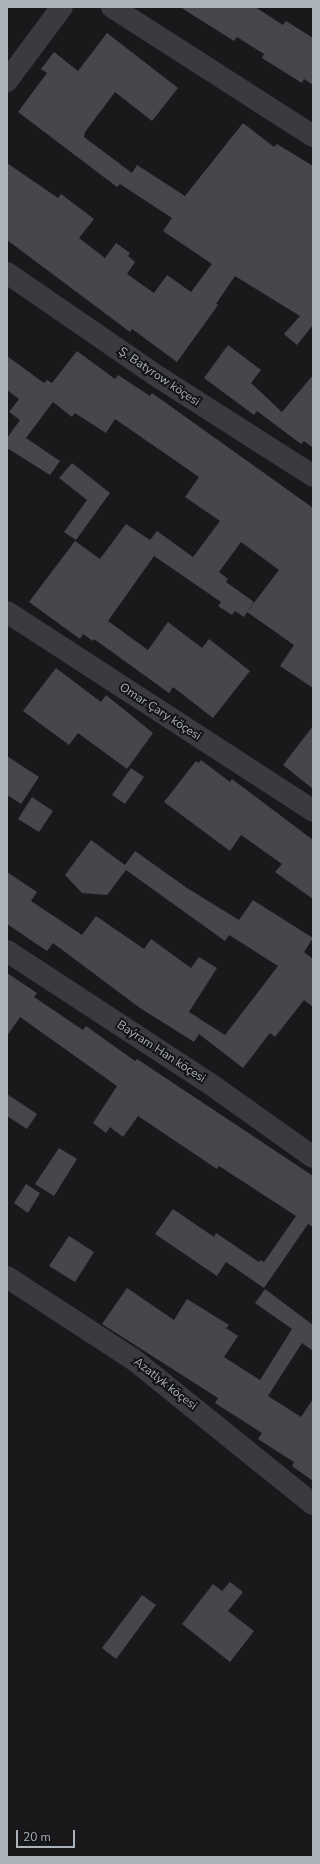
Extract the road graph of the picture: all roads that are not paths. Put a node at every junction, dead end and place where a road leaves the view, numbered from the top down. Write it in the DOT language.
graph roads {
  1 [pos="62,7"];
  2 [pos="112,7"];
  3 [pos="7,81"];
  4 [pos="313,136"];
  5 [pos="7,273"];
  6 [pos="313,476"];
  7 [pos="7,612"];
  8 [pos="313,811"];
  9 [pos="7,951"];
  10 [pos="313,1157"];
  11 [pos="7,1277"];
  12 [pos="313,1504"];
  1 -- 3 [label="street"];
  2 -- 4 [label="street"];
  5 -- 6 [label="street, Ş. Batyrow köçesi"];
  7 -- 8 [label="street, Omar Çary köçesi"];
  9 -- 10 [label="street, Baýram Han köçesi"];
  11 -- 12 [label="street, Azatlyk köçesi"];
}
